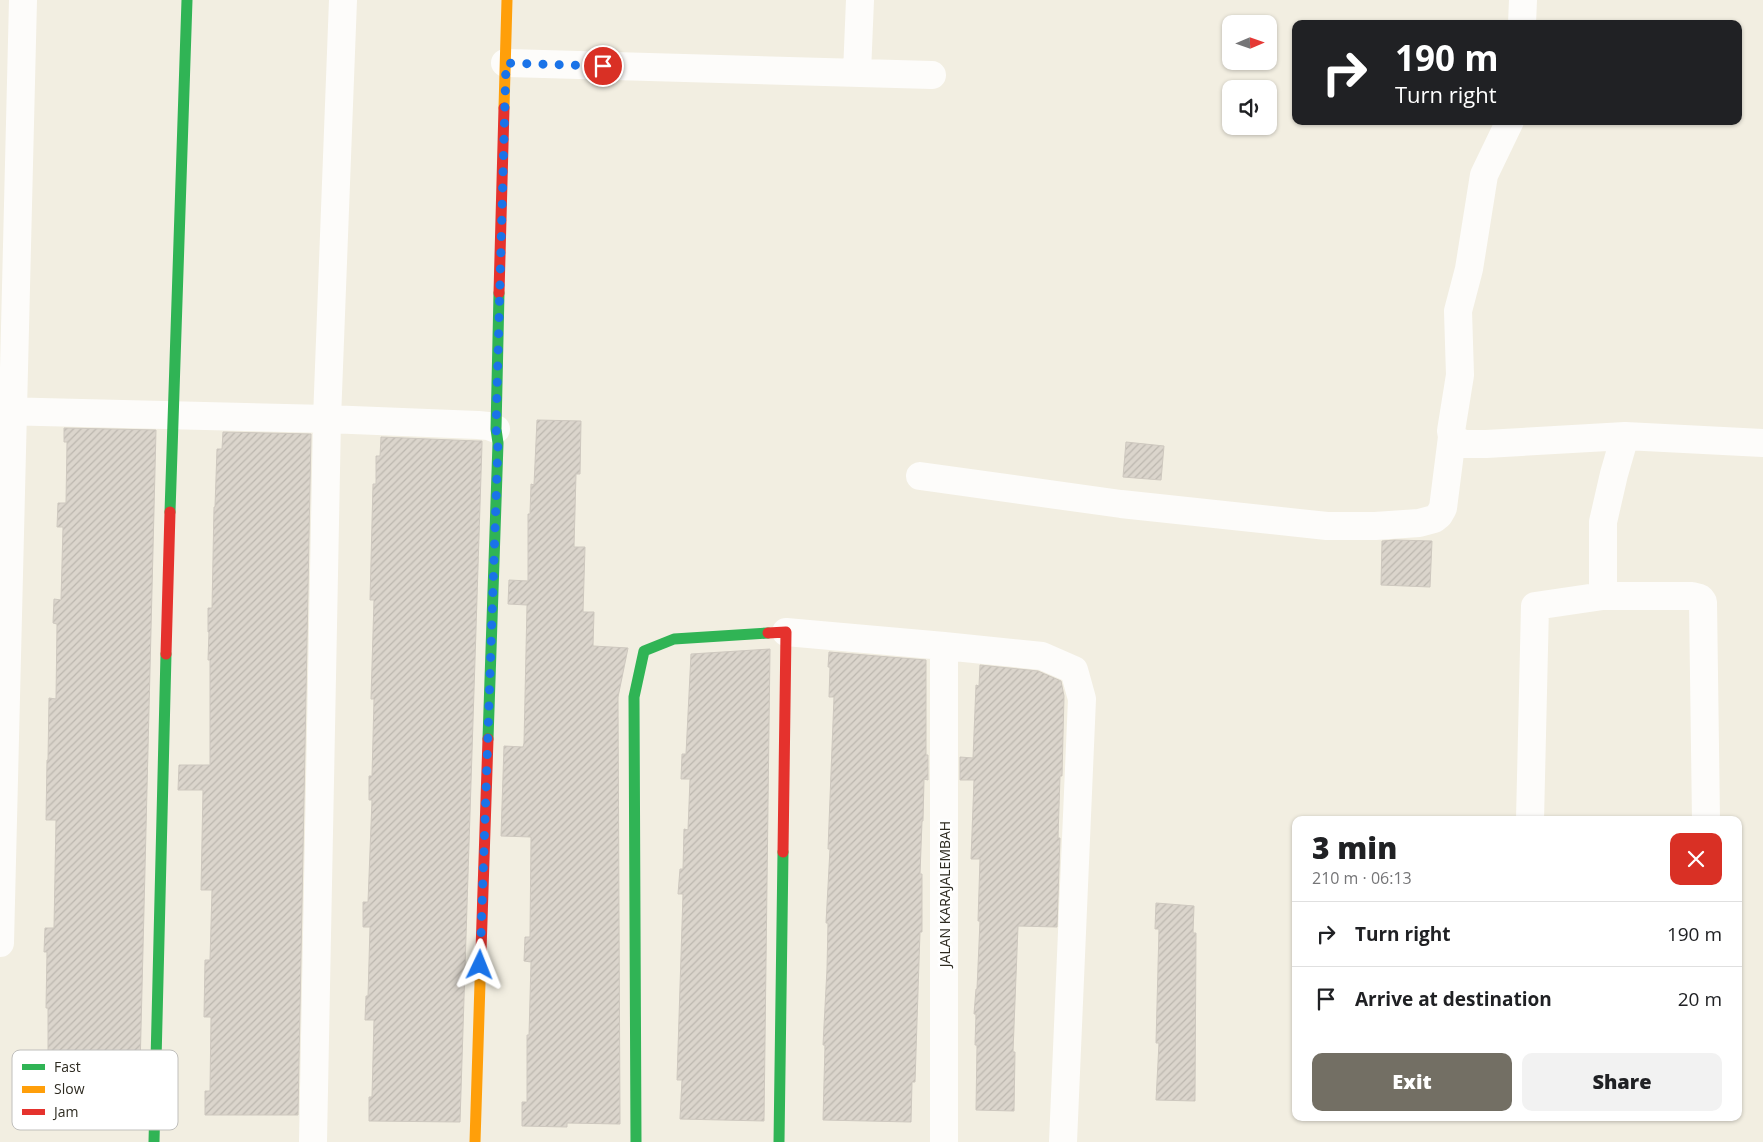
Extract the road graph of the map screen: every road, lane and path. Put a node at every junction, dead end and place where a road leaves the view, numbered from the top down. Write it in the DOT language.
graph roads {
  1 [pos="23,0"];
  2 [pos="187,0"];
  3 [pos="343,0"];
  4 [pos="507,0"];
  5 [pos="860,0"];
  6 [pos="1523,0"];
  7 [pos="1522,20"];
  8 [pos="506,63"];
  9 [pos="857,73"];
  10 [pos="932,75"];
  11 [pos="1508,125"];
  12 [pos="6,411"];
  13 [pos="172,415"];
  14 [pos="327,419"];
  15 [pos="496,429"];
  16 [pos="1625,436"];
  17 [pos="1452,437"];
  18 [pos="1763,443"];
  19 [pos="920,476"];
  20 [pos="1603,596"];
  21 [pos="786,632"];
  22 [pos="944,646"];
  23 [pos="1530,816"];
  24 [pos="1706,816"];
  25 [pos="0,943"];
  26 [pos="156,1050"];
  27 [pos="313,1142"];
  28 [pos="475,1142"];
  29 [pos="636,1142"];
  30 [pos="780,1142"];
  31 [pos="944,1142"];
  32 [pos="1063,1142"];
  1 -- 12 [label="street"];
  2 -- 13 [label="street"];
  3 -- 14 [label="street"];
  4 -- 8 [label="street"];
  5 -- 9 [label="street"];
  6 -- 7 [label="street"];
  8 -- 9 [label="street"];
  8 -- 15 [label="street"];
  9 -- 10 [label="street"];
  11 -- 17 [label="street"];
  12 -- 13 [label="street"];
  12 -- 25 [label="street"];
  13 -- 14 [label="street"];
  13 -- 26 [label="street"];
  14 -- 15 [label="street"];
  14 -- 27 [label="street"];
  15 -- 28 [label="street"];
  16 -- 17 [label="street"];
  16 -- 18 [label="street"];
  16 -- 20 [label="street"];
  17 -- 19 [label="street"];
  20 -- 23 [label="street"];
  20 -- 24 [label="street"];
  21 -- 22 [label="street"];
  21 -- 29 [label="street"];
  21 -- 30 [label="street"];
  22 -- 31 [label="street, JALAN KARAJALEMBAH"];
  22 -- 32 [label="street"];
}
